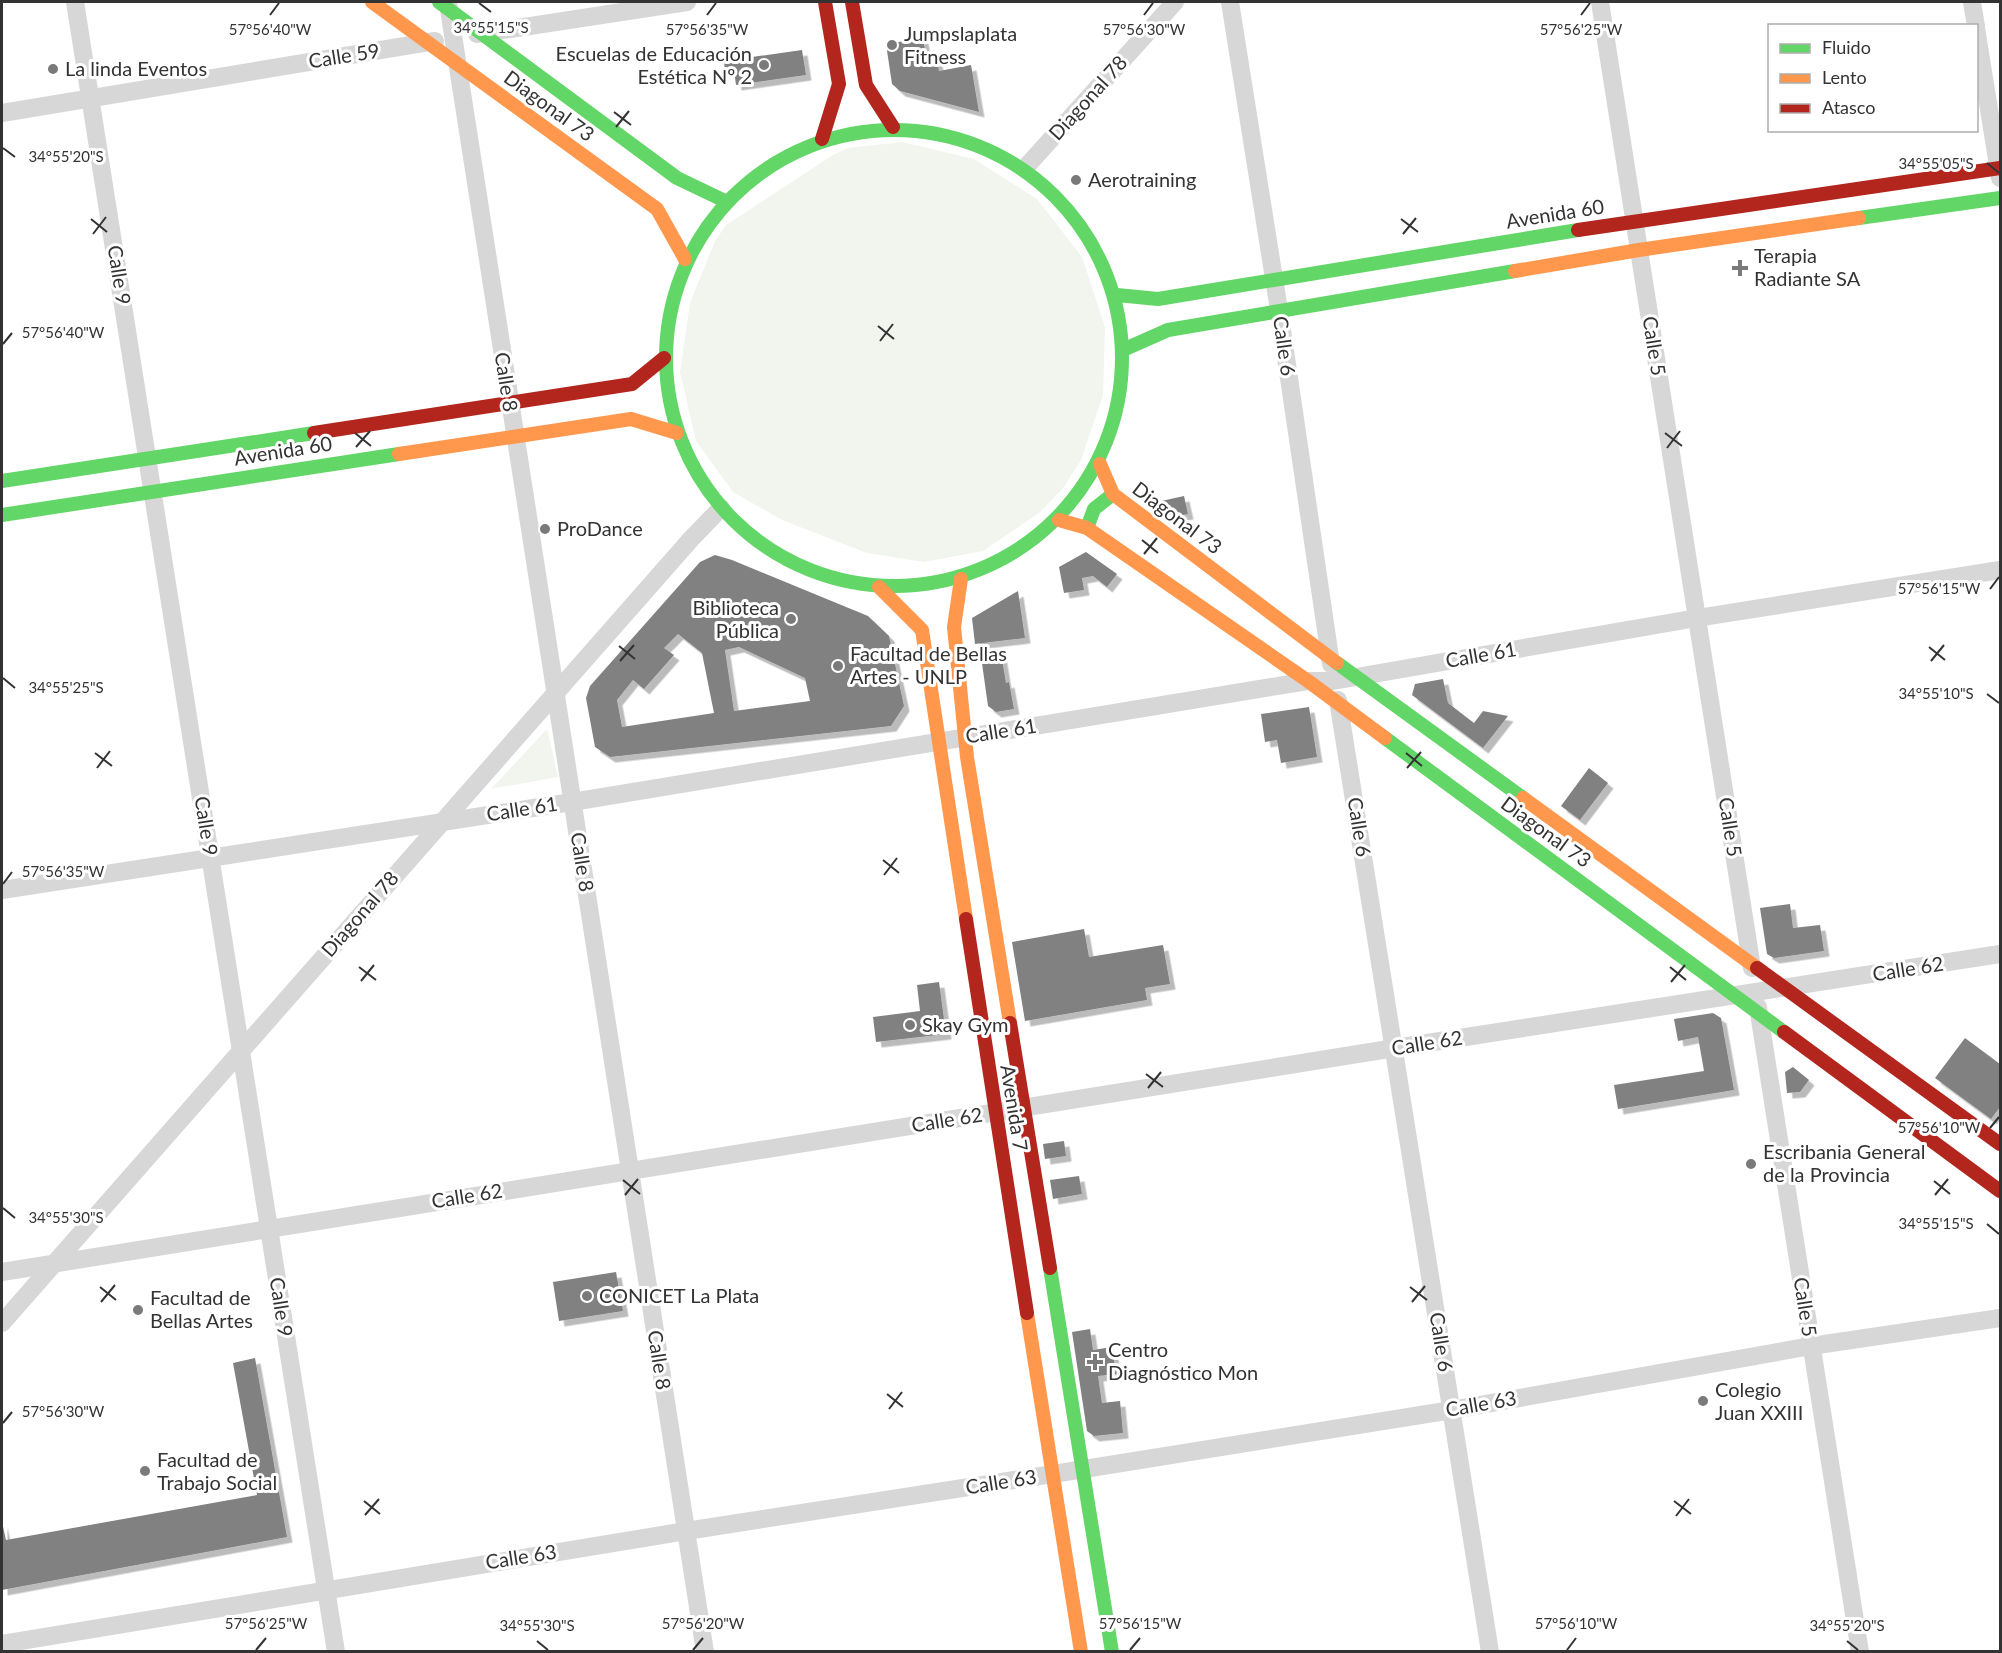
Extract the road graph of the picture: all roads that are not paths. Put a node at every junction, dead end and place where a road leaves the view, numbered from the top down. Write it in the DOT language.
graph roads {
  1 [pos="75,2"];
  2 [pos="372,2"];
  3 [pos="687,2"];
  4 [pos="825,2"];
  5 [pos="852,2"];
  6 [pos="1175,2"];
  7 [pos="1230,2"];
  8 [pos="1600,2"];
  9 [pos="1972,2"];
  10 [pos="445,4"];
  11 [pos="1976,24"];
  12 [pos="482,33"];
  13 [pos="453,39"];
  14 [pos="1978,39"];
  15 [pos="428,42"];
  16 [pos="456,62"];
  17 [pos="91,99"];
  18 [pos="2,113"];
  19 [pos="894,127"];
  20 [pos="822,139"];
  21 [pos="1025,168"];
  22 [pos="2000,171"];
  23 [pos="675,190"];
  24 [pos="2001,198"];
  25 [pos="725,201"];
  26 [pos="657,209"];
  27 [pos="1634,221"];
  28 [pos="1639,250"];
  29 [pos="685,259"];
  30 [pos="1273,278"];
  31 [pos="1117,295"];
  32 [pos="1158,298"];
  33 [pos="1279,310"];
  34 [pos="1162,322"];
  35 [pos="1125,349"];
  36 [pos="664,358"];
  37 [pos="510,403"];
  38 [pos="677,433"];
  39 [pos="514,435"];
  40 [pos="148,459"];
  41 [pos="1100,464"];
  42 [pos="2,482"];
  43 [pos="153,491"];
  44 [pos="1113,494"];
  45 [pos="721,508"];
  46 [pos="2,515"];
  47 [pos="1059,520"];
  48 [pos="1087,528"];
  49 [pos="2001,570"];
  50 [pos="961,579"];
  51 [pos="879,588"];
  52 [pos="1697,618"];
  53 [pos="1330,659"];
  54 [pos="1355,677"];
  55 [pos="1308,681"];
  56 [pos="1333,681"];
  57 [pos="555,693"];
  58 [pos="1339,704"];
  59 [pos="965,736"];
  60 [pos="939,741"];
  61 [pos="573,802"];
  62 [pos="441,822"];
  63 [pos="210,857"];
  64 [pos="2,890"];
  65 [pos="2001,954"];
  66 [pos="1751,963"];
  67 [pos="1785,988"];
  68 [pos="1756,993"];
  69 [pos="1734,996"];
  70 [pos="1759,1015"];
  71 [pos="1395,1048"];
  72 [pos="240,1050"];
  73 [pos="1024,1107"];
  74 [pos="995,1112"];
  75 [pos="2001,1144"];
  76 [pos="630,1170"];
  77 [pos="2001,1191"];
  78 [pos="269,1228"];
  79 [pos="53,1264"];
  80 [pos="2,1272"];
  81 [pos="2001,1317"];
  82 [pos="2,1323"];
  83 [pos="1811,1346"];
  84 [pos="1452,1410"];
  85 [pos="1083,1470"];
  86 [pos="1053,1474"];
  87 [pos="686,1530"];
  88 [pos="326,1589"];
  89 [pos="2,1644"];
  90 [pos="336,1652"];
  91 [pos="705,1652"];
  92 [pos="1081,1652"];
  93 [pos="1112,1652"];
  94 [pos="1490,1652"];
  95 [pos="1860,1652"];
  1 -- 17 [label="street, Calle 9"];
  2 -- 15 [label="main road, Diagonal 73"];
  3 -- 12 [label="street, Calle 59"];
  4 -- 20 [label="main road"];
  5 -- 19 [label="main road"];
  6 -- 21 [label="street, Diagonal 78"];
  7 -- 30 [label="street, Calle 6"];
  8 -- 27 [label="street, Calle 5"];
  9 -- 11 [label="street"];
  10 -- 12 [label="main road, Diagonal 73"];
  10 -- 13 [label="street, Calle 8"];
  12 -- 13 [label="street, Calle 59"];
  12 -- 23 [label="main road, Diagonal 73"];
  13 -- 15 [label="street, Calle 59"];
  13 -- 16 [label="street, Calle 8"];
  14 -- 22 [label="street"];
  15 -- 16 [label="main road, Diagonal 73"];
  15 -- 17 [label="street, Calle 59"];
  16 -- 26 [label="main road, Diagonal 73"];
  16 -- 37 [label="street, Calle 8"];
  17 -- 18 [label="street, Calle 59"];
  17 -- 40 [label="street, Calle 9"];
  19 -- 20 [label="main road"];
  19 -- 21 [label="main road"];
  20 -- 25 [label="main road"];
  21 -- 31 [label="main road"];
  22 -- 27 [label="main road, Avenida 60"];
  23 -- 25 [label="main road, Diagonal 73"];
  23 -- 26 [label="main road"];
  24 -- 28 [label="main road"];
  25 -- 29 [label="main road"];
  26 -- 29 [label="main road, Diagonal 73"];
  27 -- 28 [label="street, Calle 5"];
  27 -- 30 [label="main road, Avenida 60"];
  28 -- 33 [label="main road"];
  28 -- 52 [label="street, Calle 5"];
  29 -- 36 [label="main road"];
  30 -- 32 [label="main road, Avenida 60"];
  30 -- 33 [label="street, Calle 6"];
  31 -- 32 [label="main road, Avenida 60"];
  31 -- 35 [label="main road"];
  32 -- 34 [label="main road"];
  33 -- 34 [label="main road"];
  33 -- 53 [label="street, Calle 6"];
  34 -- 35 [label="main road"];
  35 -- 41 [label="main road"];
  36 -- 37 [label="main road, Avenida 60"];
  36 -- 38 [label="main road"];
  37 -- 39 [label="street, Calle 8"];
  37 -- 40 [label="main road, Avenida 60"];
  38 -- 39 [label="main road, Avenida 60"];
  38 -- 45 [label="main road"];
  39 -- 43 [label="main road, Avenida 60"];
  39 -- 57 [label="street, Calle 8"];
  40 -- 42 [label="main road, Avenida 60"];
  40 -- 43 [label="street, Calle 9"];
  41 -- 44 [label="main road, Diagonal 73"];
  41 -- 47 [label="main road"];
  43 -- 46 [label="main road, Avenida 60"];
  43 -- 63 [label="street, Calle 9"];
  44 -- 48 [label="main road"];
  44 -- 53 [label="main road, Diagonal 73"];
  45 -- 51 [label="main road"];
  45 -- 57 [label="street, Diagonal 78"];
  47 -- 48 [label="main road, Diagonal 73"];
  47 -- 50 [label="main road"];
  48 -- 55 [label="main road, Diagonal 73"];
  49 -- 52 [label="street, Calle 61"];
  50 -- 51 [label="main road"];
  50 -- 59 [label="main road, Avenida 7"];
  51 -- 60 [label="main road, Avenida 7"];
  52 -- 54 [label="street, Calle 61"];
  52 -- 66 [label="street, Calle 5"];
  53 -- 54 [label="main road, Diagonal 73"];
  53 -- 56 [label="street, Calle 6"];
  54 -- 56 [label="street, Calle 61"];
  54 -- 66 [label="main road, Diagonal 73"];
  55 -- 56 [label="street, Calle 61"];
  55 -- 58 [label="main road, Diagonal 73"];
  55 -- 59 [label="street, Calle 61"];
  56 -- 58 [label="street, Calle 6"];
  57 -- 61 [label="street, Calle 8"];
  57 -- 62 [label="street, Diagonal 78"];
  58 -- 69 [label="main road, Diagonal 73"];
  58 -- 71 [label="street, Calle 6"];
  59 -- 60 [label="street, Calle 61"];
  59 -- 73 [label="main road, Avenida 7"];
  60 -- 61 [label="street, Calle 61"];
  60 -- 74 [label="main road, Avenida 7"];
  61 -- 62 [label="street, Calle 61"];
  61 -- 76 [label="street, Calle 8"];
  62 -- 63 [label="street, Calle 61"];
  62 -- 72 [label="street, Diagonal 78"];
  63 -- 64 [label="street, Calle 61"];
  63 -- 72 [label="street, Calle 9"];
  65 -- 67 [label="street, Calle 62"];
  66 -- 67 [label="main road, Diagonal 73"];
  66 -- 68 [label="street, Calle 5"];
  67 -- 68 [label="street, Calle 62"];
  67 -- 75 [label="main road, Diagonal 73"];
  68 -- 69 [label="street, Calle 62"];
  68 -- 70 [label="street, Calle 5"];
  69 -- 70 [label="main road, Diagonal 73"];
  69 -- 71 [label="street, Calle 62"];
  70 -- 77 [label="main road, Diagonal 73"];
  70 -- 83 [label="street, Calle 5"];
  71 -- 73 [label="street, Calle 62"];
  71 -- 84 [label="street, Calle 6"];
  72 -- 78 [label="street, Calle 9"];
  72 -- 79 [label="street, Diagonal 78"];
  73 -- 74 [label="street, Calle 62"];
  73 -- 85 [label="main road, Avenida 7"];
  74 -- 76 [label="street, Calle 62"];
  74 -- 86 [label="main road, Avenida 7"];
  76 -- 78 [label="street, Calle 62"];
  76 -- 87 [label="street, Calle 8"];
  78 -- 79 [label="street, Calle 62"];
  78 -- 88 [label="street, Calle 9"];
  79 -- 80 [label="street, Calle 62"];
  79 -- 82 [label="street, Diagonal 78"];
  81 -- 83 [label="street, Calle 63"];
  83 -- 84 [label="street, Calle 63"];
  83 -- 95 [label="street, Calle 5"];
  84 -- 85 [label="street, Calle 63"];
  84 -- 94 [label="street, Calle 6"];
  85 -- 86 [label="street, Calle 63"];
  85 -- 93 [label="main road, Avenida 7"];
  86 -- 87 [label="street, Calle 63"];
  86 -- 92 [label="main road, Avenida 7"];
  87 -- 88 [label="street, Calle 63"];
  87 -- 91 [label="street, Calle 8"];
  88 -- 89 [label="street, Calle 63"];
  88 -- 90 [label="street, Calle 9"];
}
